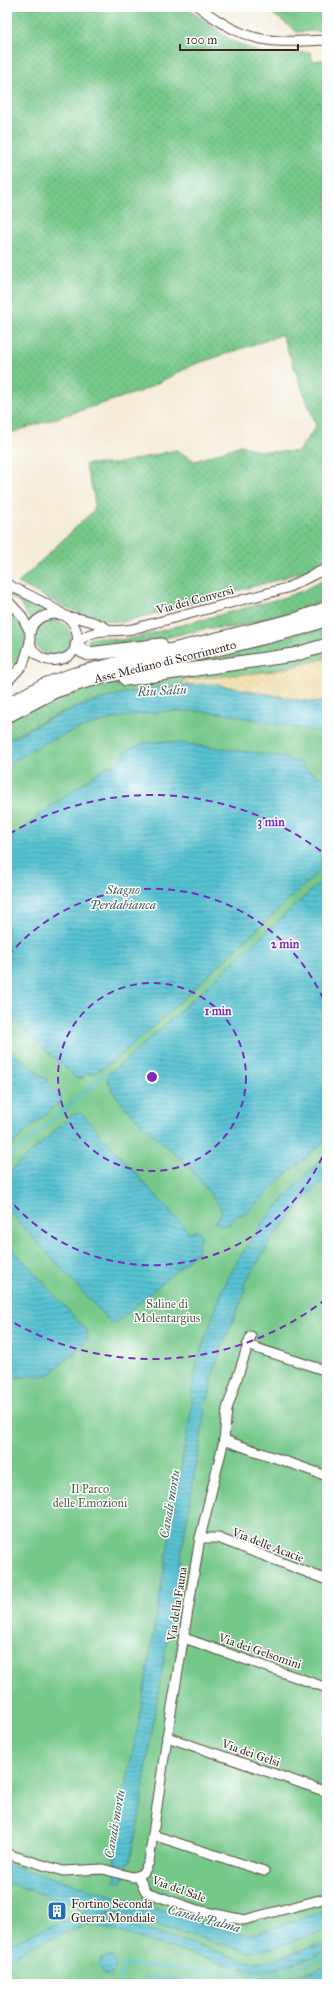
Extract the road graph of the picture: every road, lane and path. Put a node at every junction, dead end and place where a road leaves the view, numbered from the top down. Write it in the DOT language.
graph roads {
  1 [pos="199,7"];
  2 [pos="327,40"];
  3 [pos="327,568"];
  4 [pos="7,584"];
  5 [pos="7,601"];
  6 [pos="51,607"];
  7 [pos="327,608"];
  8 [pos="64,616"];
  9 [pos="78,617"];
  10 [pos="327,619"];
  11 [pos="110,630"];
  12 [pos="30,637"];
  13 [pos="77,643"];
  14 [pos="327,646"];
  15 [pos="180,648"];
  16 [pos="105,676"];
  17 [pos="7,682"];
  18 [pos="7,705"];
  19 [pos="7,716"];
  20 [pos="251,1336"];
  21 [pos="247,1345"];
  22 [pos="327,1371"];
  23 [pos="224,1440"];
  24 [pos="327,1476"];
  25 [pos="200,1538"];
  26 [pos="327,1580"];
  27 [pos="184,1638"];
  28 [pos="327,1688"];
  29 [pos="167,1737"];
  30 [pos="327,1792"];
  31 [pos="153,1835"];
  32 [pos="7,1854"];
  33 [pos="264,1871"];
  34 [pos="138,1876"];
  35 [pos="327,1898"];
  1 -- 2 [label="street"];
  3 -- 11 [label="street, Via dei Conversi"];
  4 -- 6 [label="street"];
  5 -- 12 [label="street"];
  6 -- 8 [label="street"];
  6 -- 9 [label="street"];
  7 -- 15 [label="highway, Asse Mediano di Scorrimento"];
  8 -- 9 [label="street, Via dei Conversi"];
  8 -- 12 [label="street"];
  8 -- 13 [label="street"];
  9 -- 11 [label="street, Via dei Conversi"];
  10 -- 16 [label="highway, Asse Mediano di Scorrimento"];
  11 -- 13 [label="street"];
  12 -- 13 [label="street"];
  12 -- 17 [label="street"];
  13 -- 15 [label="highway"];
  14 -- 16 [label="highway"];
  15 -- 18 [label="highway, Asse Mediano di Scorrimento"];
  16 -- 19 [label="highway, Asse Mediano di Scorrimento"];
  20 -- 21 [label="street, Via della Fauna"];
  21 -- 22 [label="street"];
  21 -- 23 [label="street, Via della Fauna"];
  23 -- 24 [label="street"];
  23 -- 25 [label="street, Via della Fauna"];
  25 -- 26 [label="street, Via delle Acacie"];
  25 -- 27 [label="street, Via della Fauna"];
  27 -- 28 [label="street, Via dei Gelsomini"];
  27 -- 29 [label="street, Via della Fauna"];
  29 -- 30 [label="street, Via dei Gelsi"];
  29 -- 31 [label="street, Via della Fauna"];
  31 -- 33 [label="street"];
  31 -- 34 [label="street, Via della Fauna"];
  32 -- 34 [label="street, Via del Sale"];
  34 -- 35 [label="street, Via del Sale"];
}
